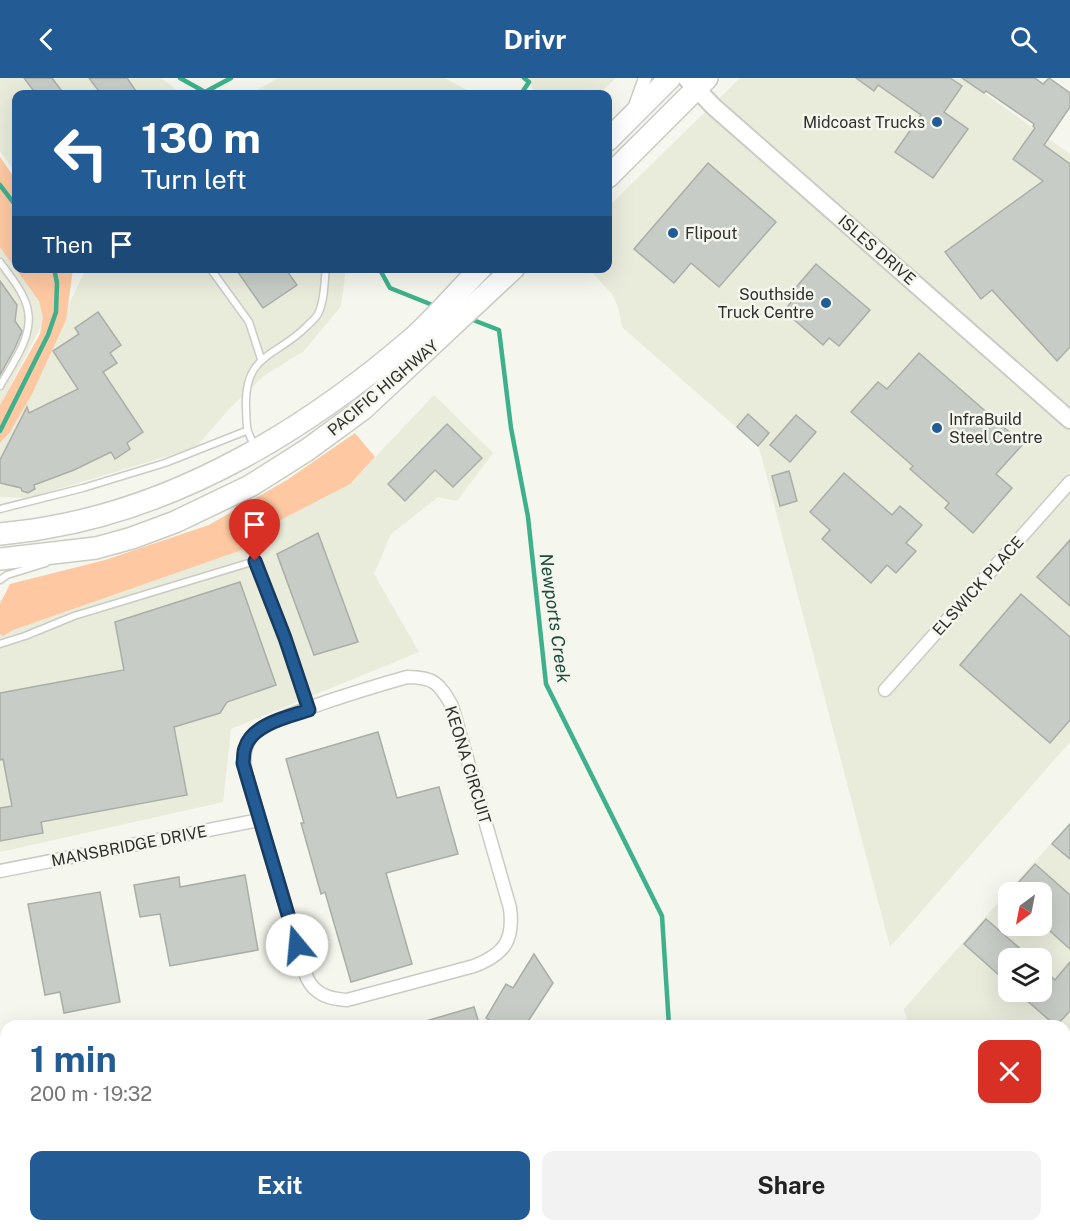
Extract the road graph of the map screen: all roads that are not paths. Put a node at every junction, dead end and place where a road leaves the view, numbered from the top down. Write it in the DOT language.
graph roads {
  1 [pos="645,78"];
  2 [pos="670,78"];
  3 [pos="696,82"];
  4 [pos="631,116"];
  5 [pos="612,136"];
  6 [pos="612,173"];
  7 [pos="0,262"];
  8 [pos="214,273"];
  9 [pos="326,273"];
  10 [pos="476,273"];
  11 [pos="509,273"];
  12 [pos="261,359"];
  13 [pos="0,386"];
  14 [pos="1068,413"];
  15 [pos="252,440"];
  16 [pos="1070,482"];
  17 [pos="0,509"];
  18 [pos="0,534"];
  19 [pos="96,548"];
  20 [pos="0,559"];
  21 [pos="0,580"];
  22 [pos="0,644"];
  23 [pos="885,690"];
  24 [pos="309,710"];
  25 [pos="259,820"];
  26 [pos="0,871"];
  1 -- 4 [label="street"];
  2 -- 4 [label="highway"];
  3 -- 6 [label="highway"];
  3 -- 14 [label="street, ISLES DRIVE"];
  4 -- 5 [label="highway"];
  7 -- 13 [label="lane"];
  8 -- 12 [label="lane"];
  9 -- 12 [label="lane"];
  10 -- 15 [label="highway, PACIFIC HIGHWAY"];
  11 -- 19 [label="highway, PACIFIC HIGHWAY"];
  12 -- 15 [label="lane"];
  15 -- 17 [label="lane"];
  15 -- 18 [label="highway, PACIFIC HIGHWAY"];
  16 -- 23 [label="street, ELSWICK PLACE"];
  19 -- 20 [label="highway, PACIFIC HIGHWAY"];
  19 -- 21 [label="lane"];
  22 -- 24 [label="lane"];
  24 -- 25 [label="street, KEONA CIRCUIT"];
  24 -- 25 [label="street, KEONA CIRCUIT"];
  25 -- 26 [label="street, MANSBRIDGE DRIVE"];
}
